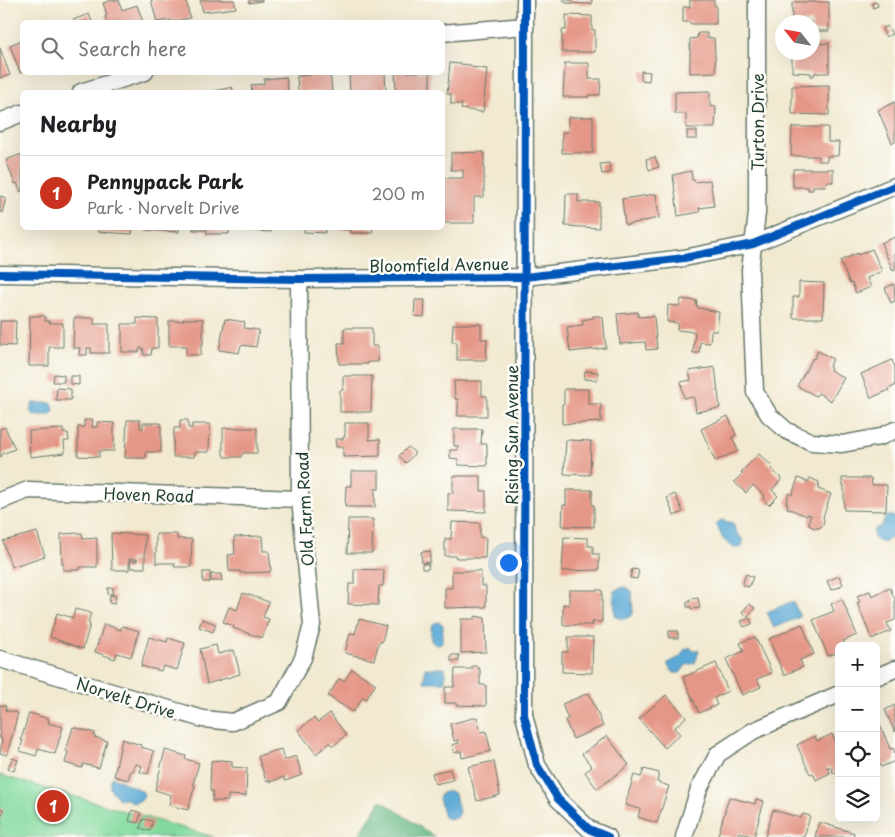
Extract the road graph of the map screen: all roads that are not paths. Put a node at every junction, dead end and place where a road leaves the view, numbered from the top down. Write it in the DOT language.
graph roads {
  1 [pos="525,0"];
  2 [pos="757,0"];
  3 [pos="525,26"];
  4 [pos="445,32"];
  5 [pos="135,75"];
  6 [pos="87,90"];
  7 [pos="20,115"];
  8 [pos="0,122"];
  9 [pos="895,186"];
  10 [pos="753,244"];
  11 [pos="0,274"];
  12 [pos="525,277"];
  13 [pos="299,279"];
  14 [pos="895,430"];
  15 [pos="300,499"];
  16 [pos="0,501"];
  17 [pos="0,659"];
  18 [pos="895,669"];
  19 [pos="880,675"];
  20 [pos="835,696"];
  21 [pos="253,714"];
  22 [pos="608,837"];
  23 [pos="684,837"];
  1 -- 3 [label="street, Rising Sun Avenue"];
  2 -- 10 [label="street, Turton Drive"];
  3 -- 4 [label="street"];
  3 -- 12 [label="street, Rising Sun Avenue"];
  5 -- 6 [label="street"];
  7 -- 8 [label="street"];
  9 -- 10 [label="street, Bloomfield Avenue"];
  10 -- 12 [label="street, Bloomfield Avenue"];
  10 -- 14 [label="street, Turton Drive"];
  11 -- 13 [label="street, Bloomfield Avenue"];
  12 -- 13 [label="street, Bloomfield Avenue"];
  12 -- 22 [label="street, Rising Sun Avenue"];
  13 -- 15 [label="street, Old Farm Road"];
  15 -- 16 [label="street, Hoven Road"];
  15 -- 21 [label="street, Old Farm Road"];
  17 -- 21 [label="street, Norvelt Drive"];
  18 -- 19 [label="street"];
  20 -- 23 [label="street"];
}
